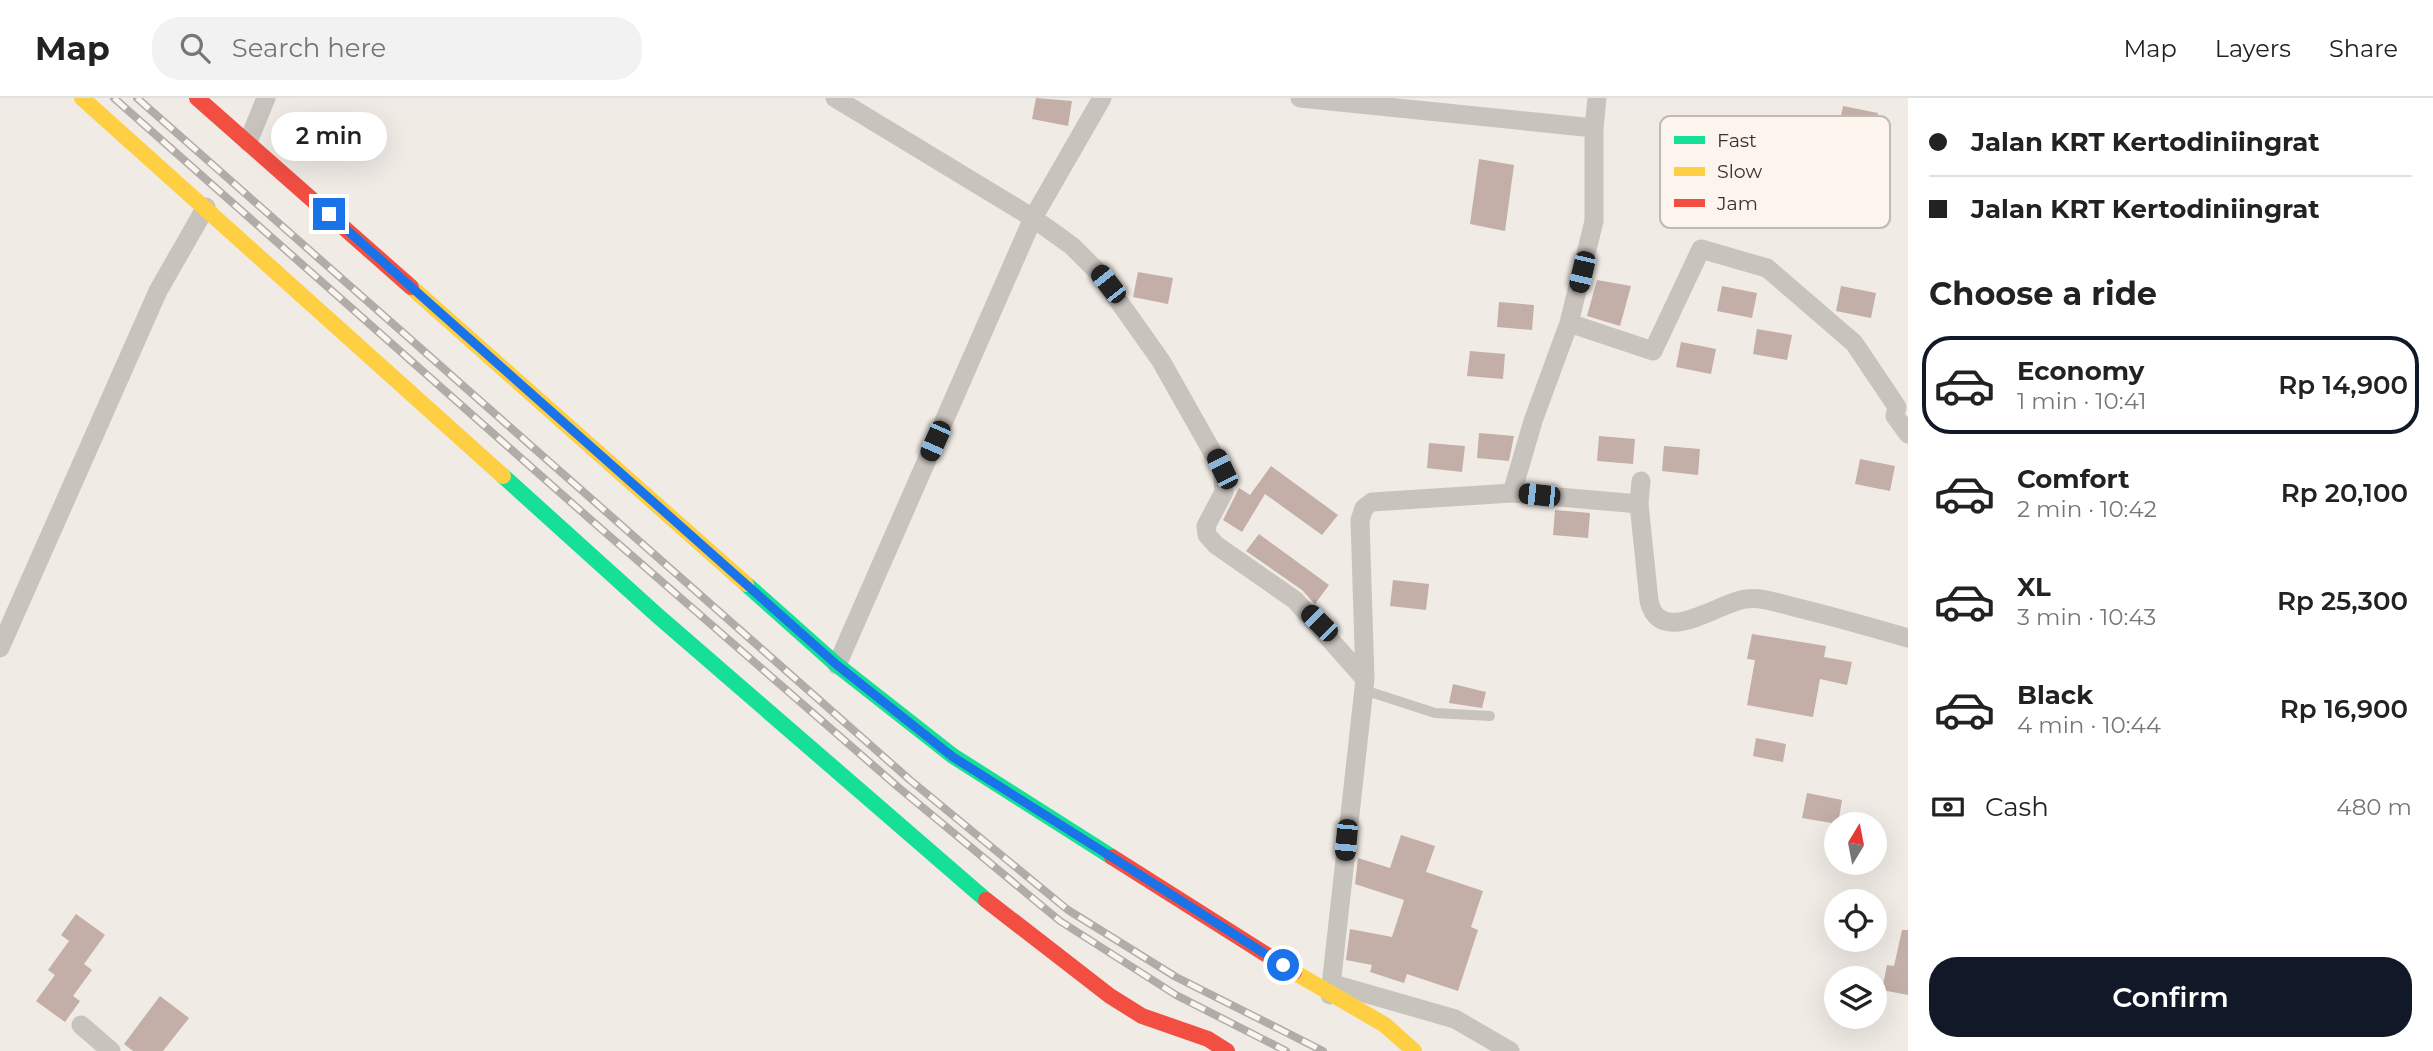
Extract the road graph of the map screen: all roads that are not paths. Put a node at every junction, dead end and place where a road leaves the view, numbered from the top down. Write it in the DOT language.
graph roads {
  1 [pos="82,98"];
  2 [pos="197,98"];
  3 [pos="266,98"];
  4 [pos="835,98"];
  5 [pos="1102,98"];
  6 [pos="1300,98"];
  7 [pos="1597,98"];
  8 [pos="1594,128"];
  9 [pos="248,142"];
  10 [pos="206,207"];
  11 [pos="1033,218"];
  12 [pos="1569,323"];
  13 [pos="1903,398"];
  14 [pos="1908,434"];
  15 [pos="1641,481"];
  16 [pos="1512,493"];
  17 [pos="1639,504"];
  18 [pos="1908,638"];
  19 [pos="0,648"];
  20 [pos="837,665"];
  21 [pos="1365,684"];
  22 [pos="1490,716"];
  23 [pos="1331,990"];
  24 [pos="81,1025"];
  25 [pos="111,1051"];
  26 [pos="1227,1051"];
  27 [pos="1414,1051"];
  28 [pos="1510,1051"];
  1 -- 10 [label="main road"];
  2 -- 9 [label="main road"];
  3 -- 9 [label="street"];
  4 -- 11 [label="street"];
  5 -- 11 [label="street"];
  6 -- 8 [label="street"];
  7 -- 8 [label="street"];
  8 -- 12 [label="street"];
  9 -- 20 [label="main road"];
  10 -- 19 [label="street"];
  10 -- 26 [label="main road"];
  11 -- 20 [label="street"];
  11 -- 21 [label="street"];
  12 -- 13 [label="street"];
  12 -- 16 [label="street"];
  13 -- 14 [label="street"];
  15 -- 17 [label="street"];
  16 -- 17 [label="street"];
  16 -- 21 [label="street"];
  17 -- 18 [label="street"];
  20 -- 23 [label="main road"];
  21 -- 22 [label="lane"];
  21 -- 23 [label="street"];
  23 -- 27 [label="main road"];
  23 -- 28 [label="street"];
  24 -- 25 [label="street"];
}
